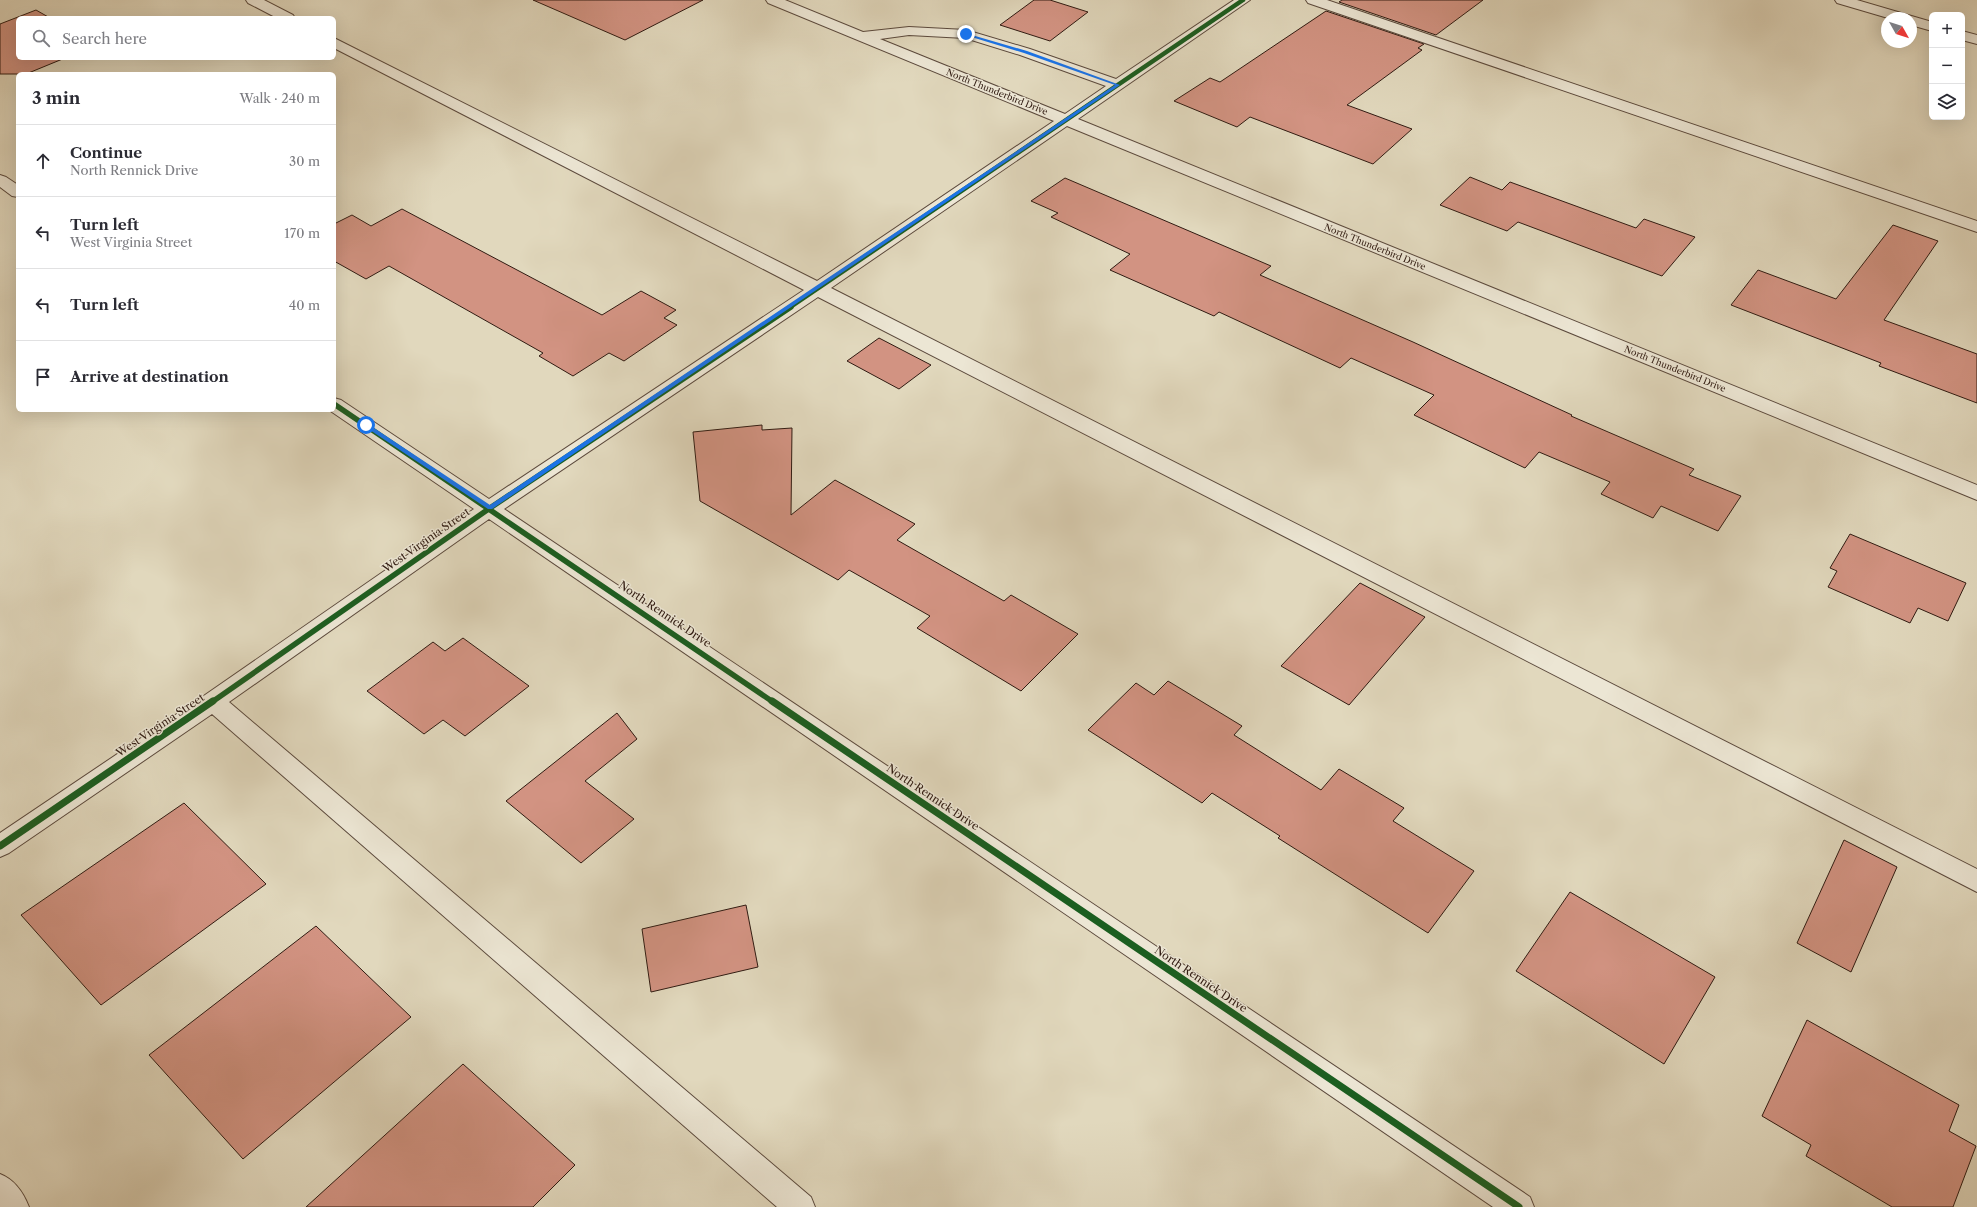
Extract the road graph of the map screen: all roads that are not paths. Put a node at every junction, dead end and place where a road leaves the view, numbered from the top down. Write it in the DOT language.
graph roads {
  1 [pos="253,0"];
  2 [pos="773,0"];
  3 [pos="1243,0"];
  4 [pos="1313,0"];
  5 [pos="1842,0"];
  6 [pos="1883,12"];
  7 [pos="284,16"];
  8 [pos="1917,22"];
  9 [pos="1929,26"];
  10 [pos="862,37"];
  11 [pos="1965,37"];
  12 [pos="1977,40"];
  13 [pos="336,43"];
  14 [pos="1118,85"];
  15 [pos="1066,121"];
  16 [pos="0,180"];
  17 [pos="16,191"];
  18 [pos="1977,227"];
  19 [pos="817,290"];
  20 [pos="336,405"];
  21 [pos="1977,493"];
  22 [pos="490,508"];
  23 [pos="213,701"];
  24 [pos="0,846"];
  25 [pos="1977,881"];
  26 [pos="0,1189"];
  27 [pos="14,1207"];
  28 [pos="800,1207"];
  29 [pos="1519,1207"];
  1 -- 7 [label="street"];
  2 -- 10 [label="street, North Thunderbird Drive"];
  3 -- 14 [label="street, West Virginia Street"];
  4 -- 18 [label="street"];
  5 -- 6 [label="street"];
  8 -- 9 [label="street"];
  10 -- 14 [label="street"];
  10 -- 15 [label="street, North Thunderbird Drive"];
  11 -- 12 [label="street"];
  13 -- 19 [label="street"];
  14 -- 15 [label="street, West Virginia Street"];
  15 -- 19 [label="street, West Virginia Street"];
  15 -- 21 [label="street, North Thunderbird Drive"];
  16 -- 17 [label="street"];
  19 -- 22 [label="street, West Virginia Street"];
  19 -- 25 [label="street"];
  20 -- 22 [label="street, North Rennick Drive"];
  22 -- 23 [label="street, West Virginia Street"];
  22 -- 29 [label="street, North Rennick Drive"];
  23 -- 24 [label="street, West Virginia Street"];
  23 -- 28 [label="street"];
  26 -- 27 [label="street"];
}
